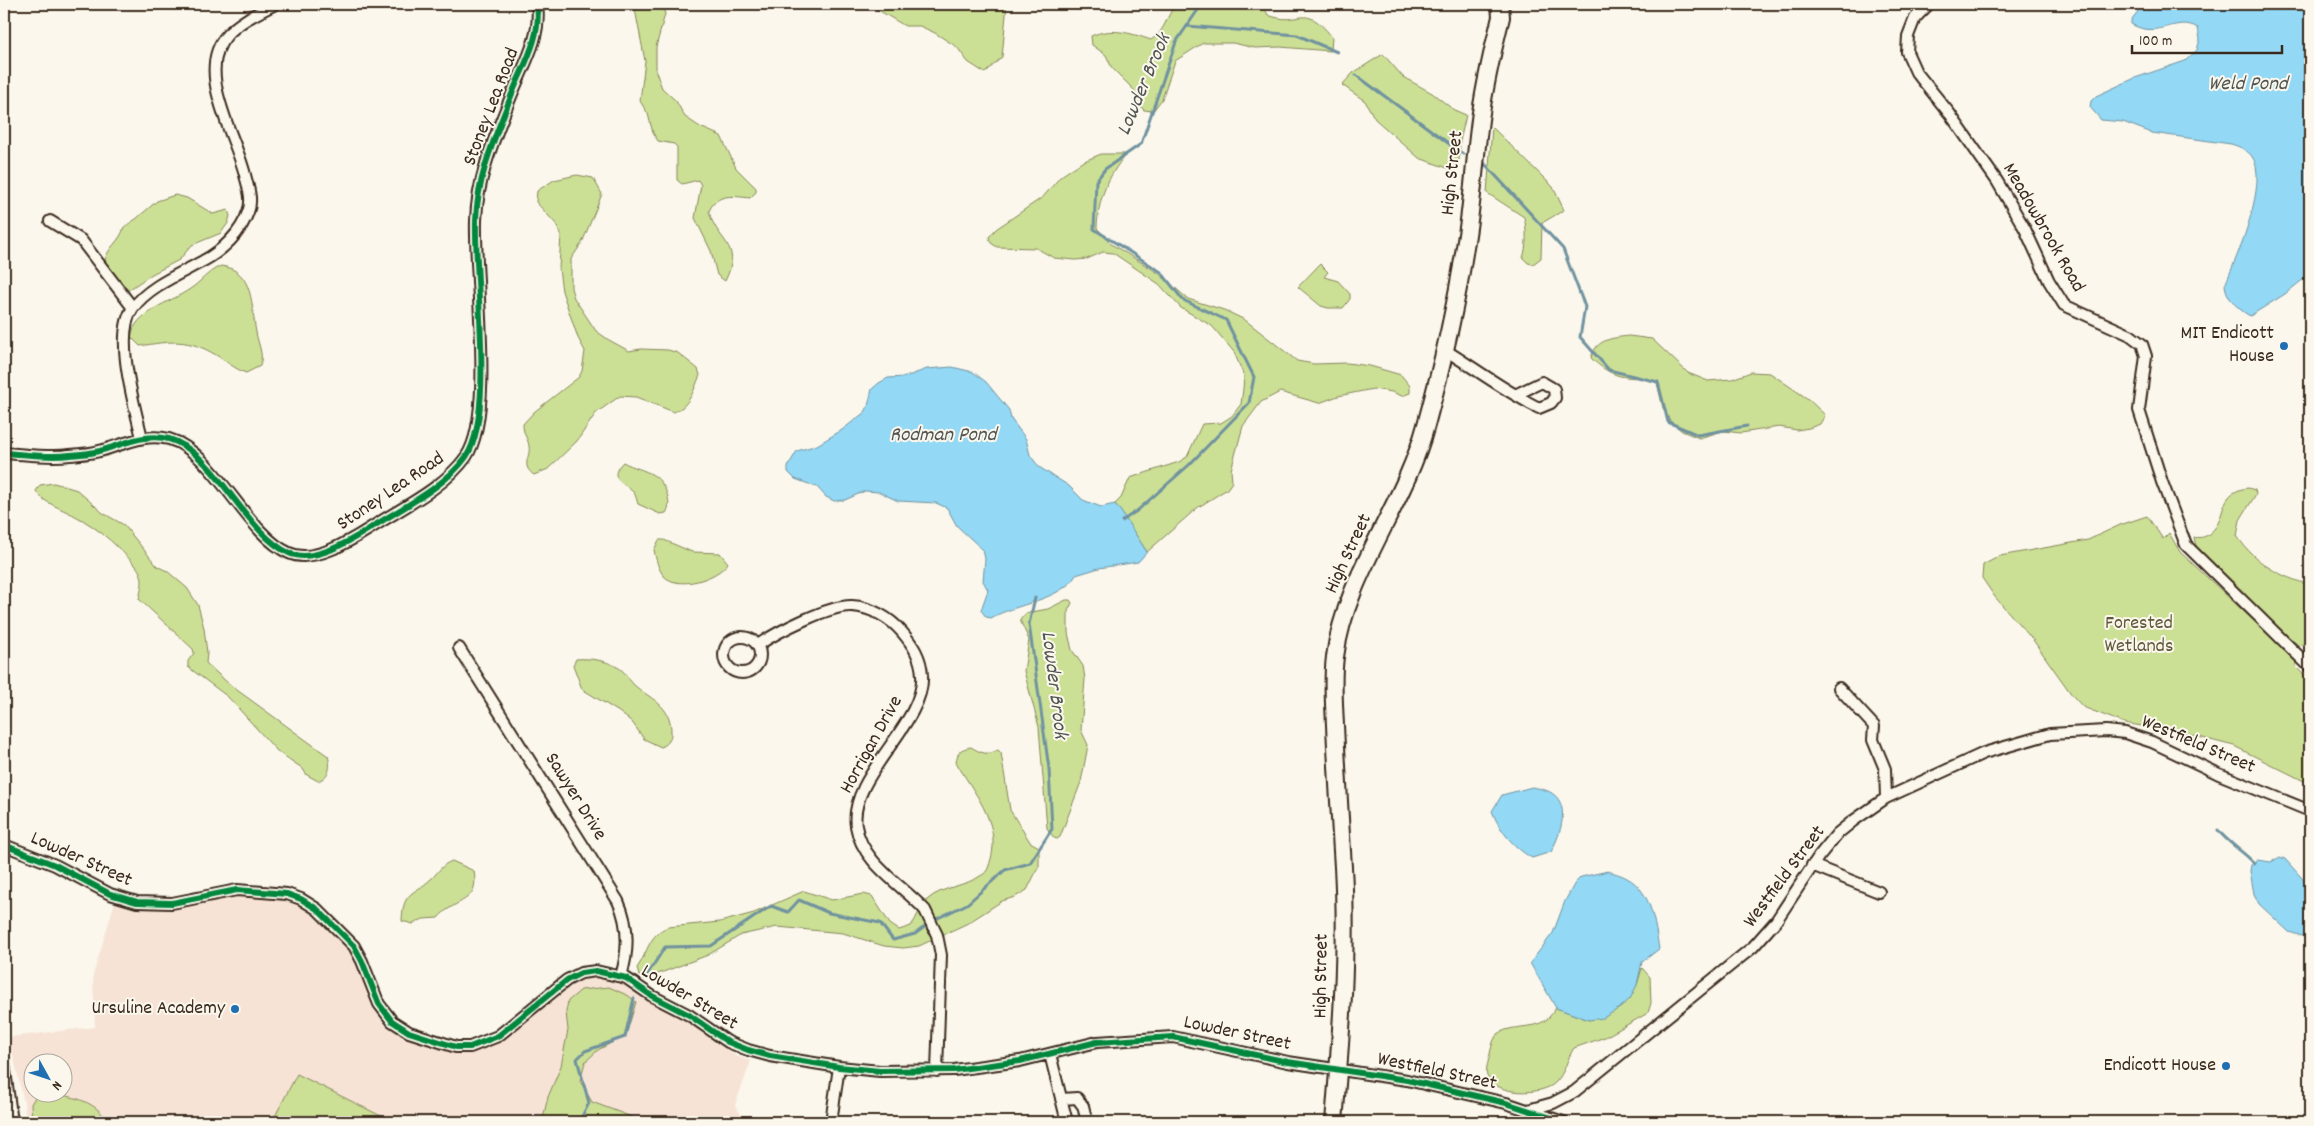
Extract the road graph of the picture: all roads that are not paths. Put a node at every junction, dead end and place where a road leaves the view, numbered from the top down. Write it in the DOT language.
graph roads {
  1 [pos="274,4"];
  2 [pos="537,4"];
  3 [pos="1929,4"];
  4 [pos="1503,8"];
  5 [pos="50,221"];
  6 [pos="133,308"];
  7 [pos="1445,350"];
  8 [pos="1515,395"];
  9 [pos="142,438"];
  10 [pos="4,453"];
  11 [pos="758,645"];
  12 [pos="459,648"];
  13 [pos="2310,667"];
  14 [pos="1839,688"];
  15 [pos="1886,798"];
  16 [pos="2310,811"];
  17 [pos="4,844"];
  18 [pos="1812,865"];
  19 [pos="1879,892"];
  20 [pos="622,976"];
  21 [pos="1050,1054"];
  22 [pos="4,1064"];
  23 [pos="839,1066"];
  24 [pos="937,1070"];
  25 [pos="1338,1070"];
  26 [pos="1061,1098"];
  27 [pos="1528,1110"];
  28 [pos="12,1122"];
  29 [pos="831,1122"];
  30 [pos="1067,1122"];
  31 [pos="1087,1122"];
  32 [pos="1334,1122"];
  33 [pos="1562,1122"];
  1 -- 6 [label="street"];
  2 -- 9 [label="street, Stoney Lea Road"];
  3 -- 13 [label="street, Meadowbrook Road"];
  4 -- 7 [label="main road, High Street"];
  5 -- 6 [label="street"];
  6 -- 9 [label="street"];
  7 -- 8 [label="street"];
  7 -- 25 [label="main road, High Street"];
  9 -- 10 [label="street, Stoney Lea Road"];
  11 -- 24 [label="street, Horrigan Drive"];
  12 -- 20 [label="street, Sawyer Drive"];
  14 -- 15 [label="street"];
  15 -- 16 [label="street, Westfield Street"];
  15 -- 18 [label="street, Westfield Street"];
  17 -- 20 [label="street, Lowder Street"];
  18 -- 19 [label="street"];
  18 -- 27 [label="street, Westfield Street"];
  20 -- 23 [label="street, Lowder Street"];
  21 -- 24 [label="street, Lowder Street"];
  21 -- 25 [label="street, Lowder Street"];
  21 -- 26 [label="street"];
  22 -- 28 [label="street"];
  23 -- 24 [label="street, Lowder Street"];
  23 -- 29 [label="street"];
  25 -- 27 [label="street, Westfield Street"];
  25 -- 32 [label="main road, High Street"];
  26 -- 30 [label="street"];
  26 -- 31 [label="street"];
  27 -- 33 [label="street"];
}
